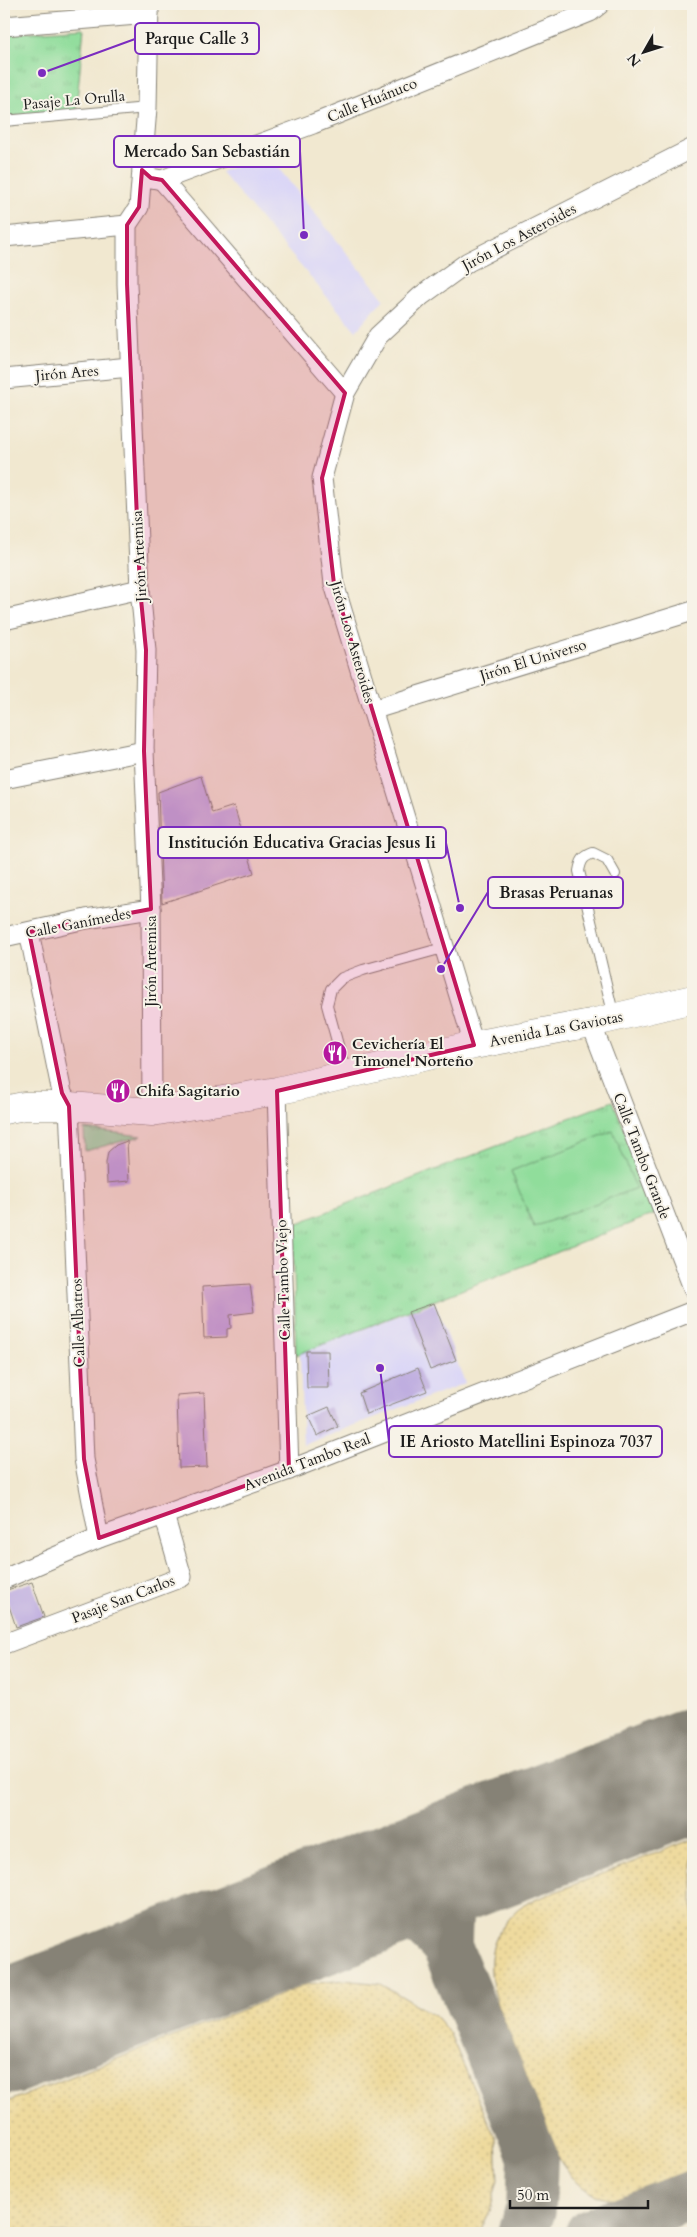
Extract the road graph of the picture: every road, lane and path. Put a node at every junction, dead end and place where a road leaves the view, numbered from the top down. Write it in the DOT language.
graph roads {
  1 [pos="600,4"];
  2 [pos="149,9"];
  3 [pos="4,26"];
  4 [pos="147,108"];
  5 [pos="4,121"];
  6 [pos="693,148"];
  7 [pos="142,170"];
  8 [pos="162,180"];
  9 [pos="127,225"];
  10 [pos="4,237"];
  11 [pos="130,367"];
  12 [pos="4,379"];
  13 [pos="345,393"];
  14 [pos="140,589"];
  15 [pos="693,611"];
  16 [pos="4,620"];
  17 [pos="372,710"];
  18 [pos="144,751"];
  19 [pos="4,779"];
  20 [pos="615,874"];
  21 [pos="152,909"];
  22 [pos="29,932"];
  23 [pos="4,937"];
  24 [pos="443,948"];
  25 [pos="693,999"];
  26 [pos="602,1021"];
  27 [pos="474,1045"];
  28 [pos="346,1075"];
  29 [pos="277,1091"];
  30 [pos="69,1106"];
  31 [pos="4,1110"];
  32 [pos="152,1112"];
  33 [pos="693,1288"];
  34 [pos="693,1311"];
  35 [pos="289,1470"];
  36 [pos="164,1515"];
  37 [pos="99,1538"];
  38 [pos="4,1579"];
  39 [pos="4,1644"];
  1 -- 8 [label="street, Calle Huánuco"];
  2 -- 3 [label="street"];
  2 -- 4 [label="street, Jirón Artemisa"];
  4 -- 5 [label="lane, Pasaje La Orulla"];
  4 -- 7 [label="street, Jirón Artemisa"];
  6 -- 13 [label="street, Jirón Los Asteroides"];
  7 -- 8 [label="street"];
  7 -- 9 [label="street, Jirón Artemisa"];
  8 -- 13 [label="street"];
  9 -- 10 [label="street"];
  9 -- 11 [label="street, Jirón Artemisa"];
  11 -- 12 [label="street, Jirón Ares"];
  11 -- 14 [label="street, Jirón Artemisa"];
  13 -- 17 [label="street, Jirón Los Asteroides"];
  14 -- 16 [label="street"];
  14 -- 18 [label="street, Jirón Artemisa"];
  15 -- 17 [label="street, Jirón El Universo"];
  17 -- 24 [label="street, Jirón Los Asteroides"];
  18 -- 19 [label="street"];
  18 -- 21 [label="street, Jirón Artemisa"];
  20 -- 26 [label="lane"];
  21 -- 22 [label="street, Calle Ganímedes"];
  21 -- 32 [label="street, Jirón Artemisa"];
  22 -- 23 [label="street, Calle Ganímedes"];
  22 -- 30 [label="street, Calle Albatros"];
  24 -- 27 [label="street, Jirón Los Asteroides"];
  24 -- 28 [label="lane"];
  25 -- 26 [label="street, Avenida Las Gaviotas"];
  26 -- 27 [label="street, Avenida Las Gaviotas"];
  26 -- 33 [label="street, Calle Tambo Grande"];
  27 -- 28 [label="street, Avenida Las Gaviotas"];
  28 -- 29 [label="street, Avenida Las Gaviotas"];
  29 -- 32 [label="street, Avenida Las Gaviotas"];
  29 -- 35 [label="street, Calle Tambo Viejo"];
  30 -- 31 [label="street, Avenida Las Gaviotas"];
  30 -- 32 [label="street, Avenida Las Gaviotas"];
  30 -- 37 [label="street, Calle Albatros"];
  34 -- 35 [label="street, Avenida Tambo Real"];
  35 -- 36 [label="street, Avenida Tambo Real"];
  36 -- 37 [label="street, Avenida Tambo Real"];
  36 -- 39 [label="street, Pasaje San Carlos"];
  37 -- 38 [label="street, Avenida Tambo Real"];
}
